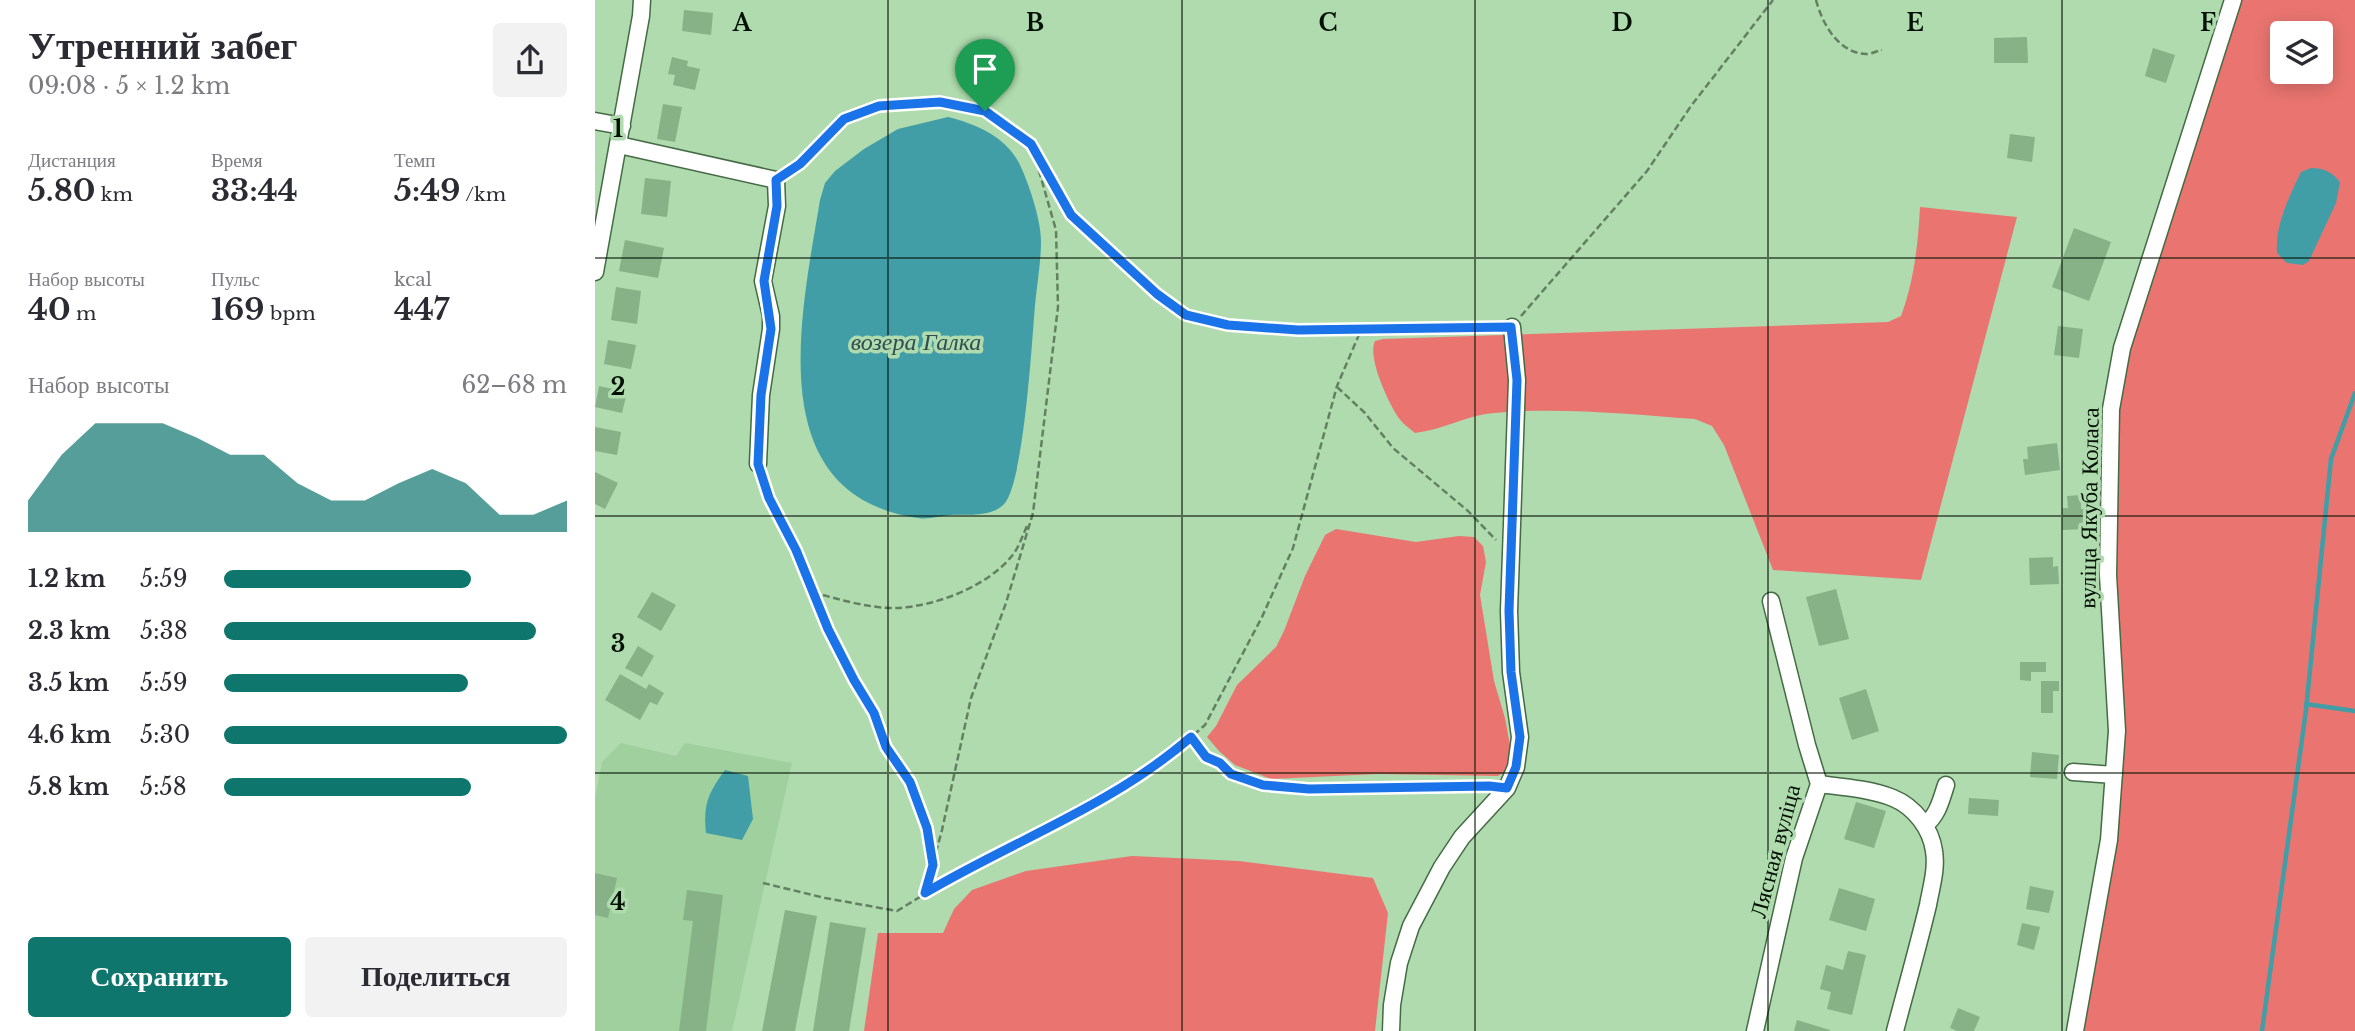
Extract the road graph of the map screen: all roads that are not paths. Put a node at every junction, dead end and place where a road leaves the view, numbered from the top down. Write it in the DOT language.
graph roads {
  1 [pos="642,0"];
  2 [pos="2232,0"];
  3 [pos="595,121"];
  4 [pos="622,126"];
  5 [pos="619,145"];
  6 [pos="595,272"];
  7 [pos="1511,327"];
  8 [pos="758,464"];
  9 [pos="1772,601"];
  10 [pos="2073,772"];
  11 [pos="2114,775"];
  12 [pos="1819,784"];
  13 [pos="1946,785"];
  14 [pos="1925,825"];
  15 [pos="1391,1031"];
  16 [pos="1755,1031"];
  17 [pos="1895,1031"];
  18 [pos="2075,1031"];
  1 -- 4 [label="street"];
  2 -- 11 [label="street, вуліца Якуба Коласа"];
  3 -- 4 [label="street"];
  4 -- 5 [label="street"];
  5 -- 6 [label="street"];
  5 -- 8 [label="street"];
  7 -- 15 [label="street"];
  9 -- 12 [label="street, Лясная вуліца"];
  10 -- 11 [label="street"];
  11 -- 18 [label="street, вуліца Якуба Коласа"];
  12 -- 14 [label="street"];
  12 -- 16 [label="street, Лясная вуліца"];
  13 -- 14 [label="street"];
  14 -- 17 [label="street"];
}
